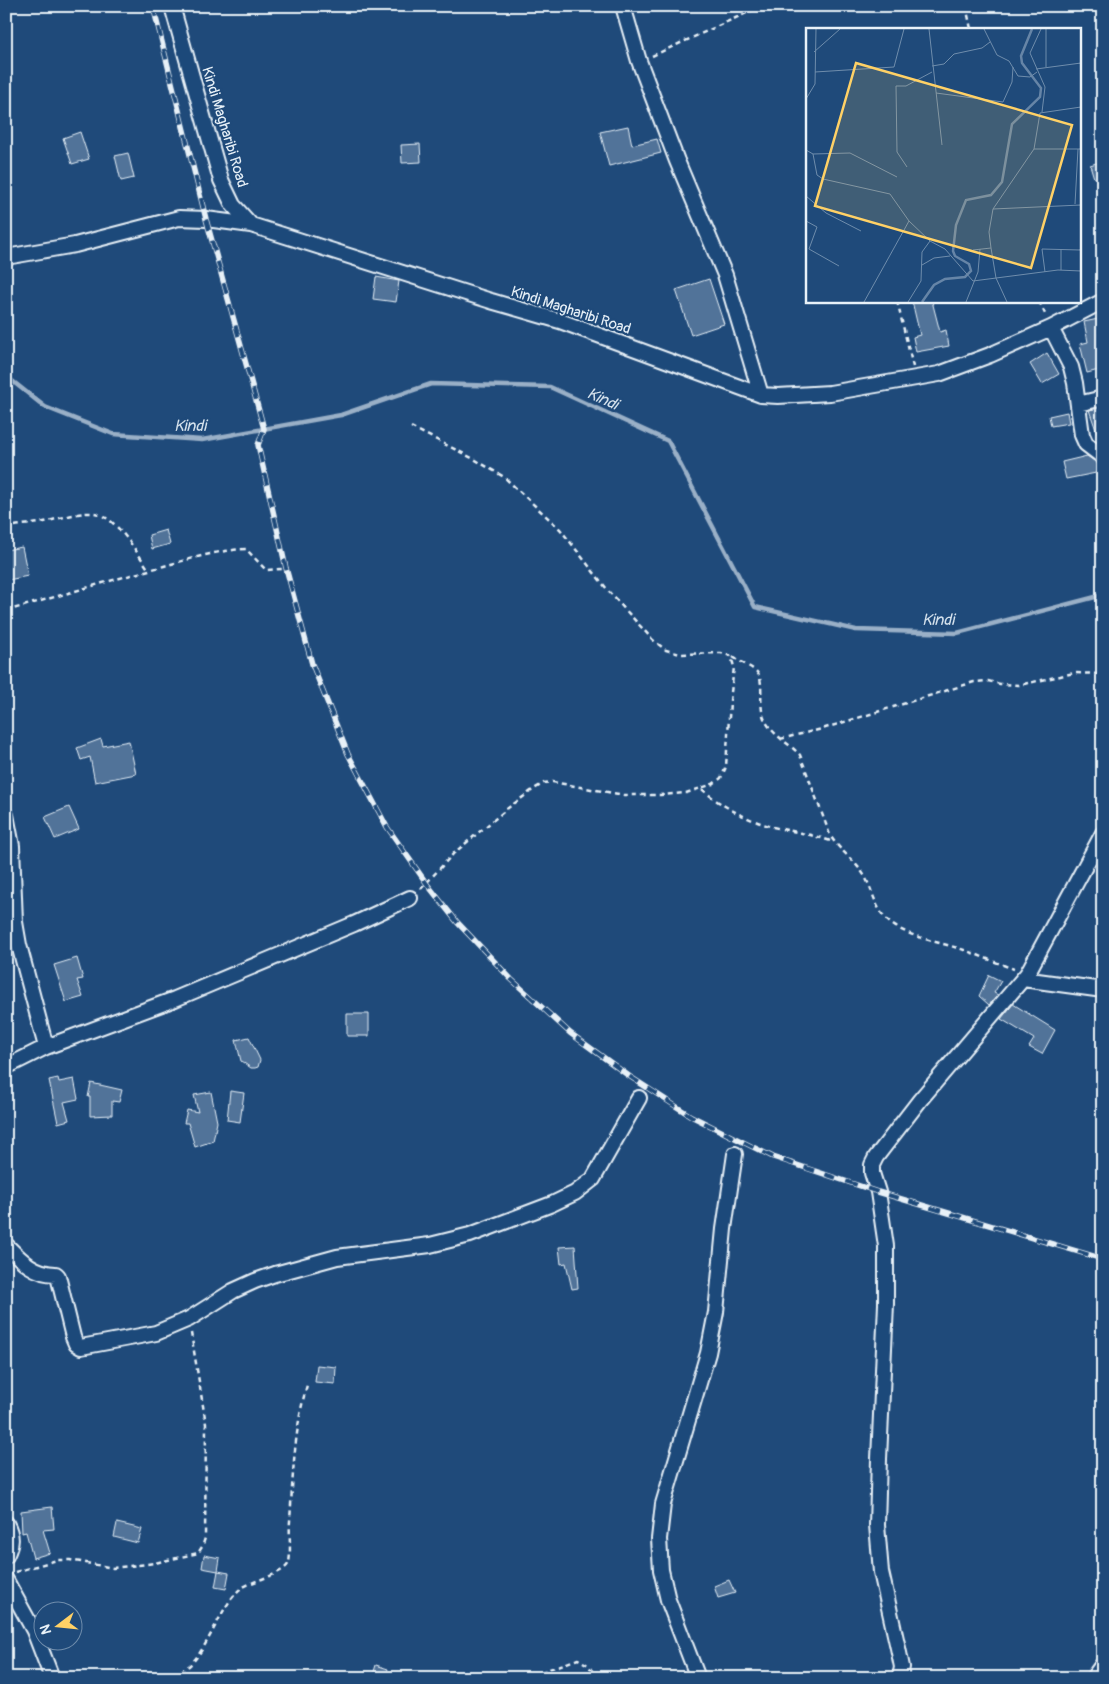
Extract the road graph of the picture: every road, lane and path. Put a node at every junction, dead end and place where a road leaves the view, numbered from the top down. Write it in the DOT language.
graph roads {
  1 [pos="172,6"];
  2 [pos="623,6"];
  3 [pos="762,6"];
  4 [pos="966,6"];
  5 [pos="971,28"];
  6 [pos="639,61"];
  7 [pos="251,225"];
  8 [pos="6,257"];
  9 [pos="1103,301"];
  10 [pos="897,302"];
  11 [pos="1051,328"];
  12 [pos="915,378"];
  13 [pos="761,395"];
  14 [pos="1103,398"];
  15 [pos="1078,404"];
  16 [pos="411,428"];
  17 [pos="1103,457"];
  18 [pos="6,528"];
  19 [pos="282,569"];
  20 [pos="149,570"];
  21 [pos="6,611"];
  22 [pos="731,656"];
  23 [pos="1103,674"];
  24 [pos="779,739"];
  25 [pos="702,789"];
  26 [pos="6,815"];
  27 [pos="1103,833"];
  28 [pos="834,843"];
  29 [pos="410,898"];
  30 [pos="1025,977"];
  31 [pos="1103,990"];
  32 [pos="46,1047"];
  33 [pos="6,1067"];
  34 [pos="639,1098"];
  35 [pos="735,1154"];
  36 [pos="6,1245"];
  37 [pos="188,1319"];
  38 [pos="307,1385"];
  39 [pos="6,1523"];
  40 [pos="6,1556"];
  41 [pos="11,1576"];
  42 [pos="1103,1664"];
  43 [pos="52,1678"];
  44 [pos="163,1678"];
  45 [pos="524,1678"];
  46 [pos="597,1678"];
  47 [pos="698,1678"];
  48 [pos="900,1678"];
  49 [pos="1093,1678"];
  1 -- 7 [label="street, Kindi Magharibi Road"];
  2 -- 6 [label="street"];
  3 -- 6 [label="path"];
  4 -- 5 [label="path"];
  6 -- 13 [label="street"];
  7 -- 8 [label="street"];
  7 -- 13 [label="street, Kindi Magharibi Road"];
  9 -- 11 [label="street, Kindi Magharibi Road"];
  10 -- 12 [label="path"];
  11 -- 12 [label="street, Kindi Magharibi Road"];
  11 -- 15 [label="street"];
  12 -- 13 [label="street, Kindi Magharibi Road"];
  14 -- 15 [label="street"];
  15 -- 17 [label="street"];
  16 -- 22 [label="path"];
  18 -- 20 [label="path"];
  19 -- 20 [label="path"];
  20 -- 21 [label="path"];
  22 -- 24 [label="path"];
  22 -- 25 [label="path"];
  23 -- 24 [label="path"];
  24 -- 28 [label="path"];
  25 -- 28 [label="path"];
  25 -- 29 [label="path"];
  26 -- 32 [label="street"];
  27 -- 30 [label="street"];
  28 -- 30 [label="path"];
  29 -- 32 [label="street"];
  30 -- 31 [label="street"];
  30 -- 48 [label="street"];
  32 -- 33 [label="street"];
  34 -- 37 [label="street"];
  35 -- 47 [label="street"];
  36 -- 37 [label="street"];
  37 -- 41 [label="path"];
  38 -- 44 [label="path"];
  39 -- 40 [label="street"];
  41 -- 43 [label="street"];
  42 -- 49 [label="street"];
  45 -- 46 [label="path"];
}
